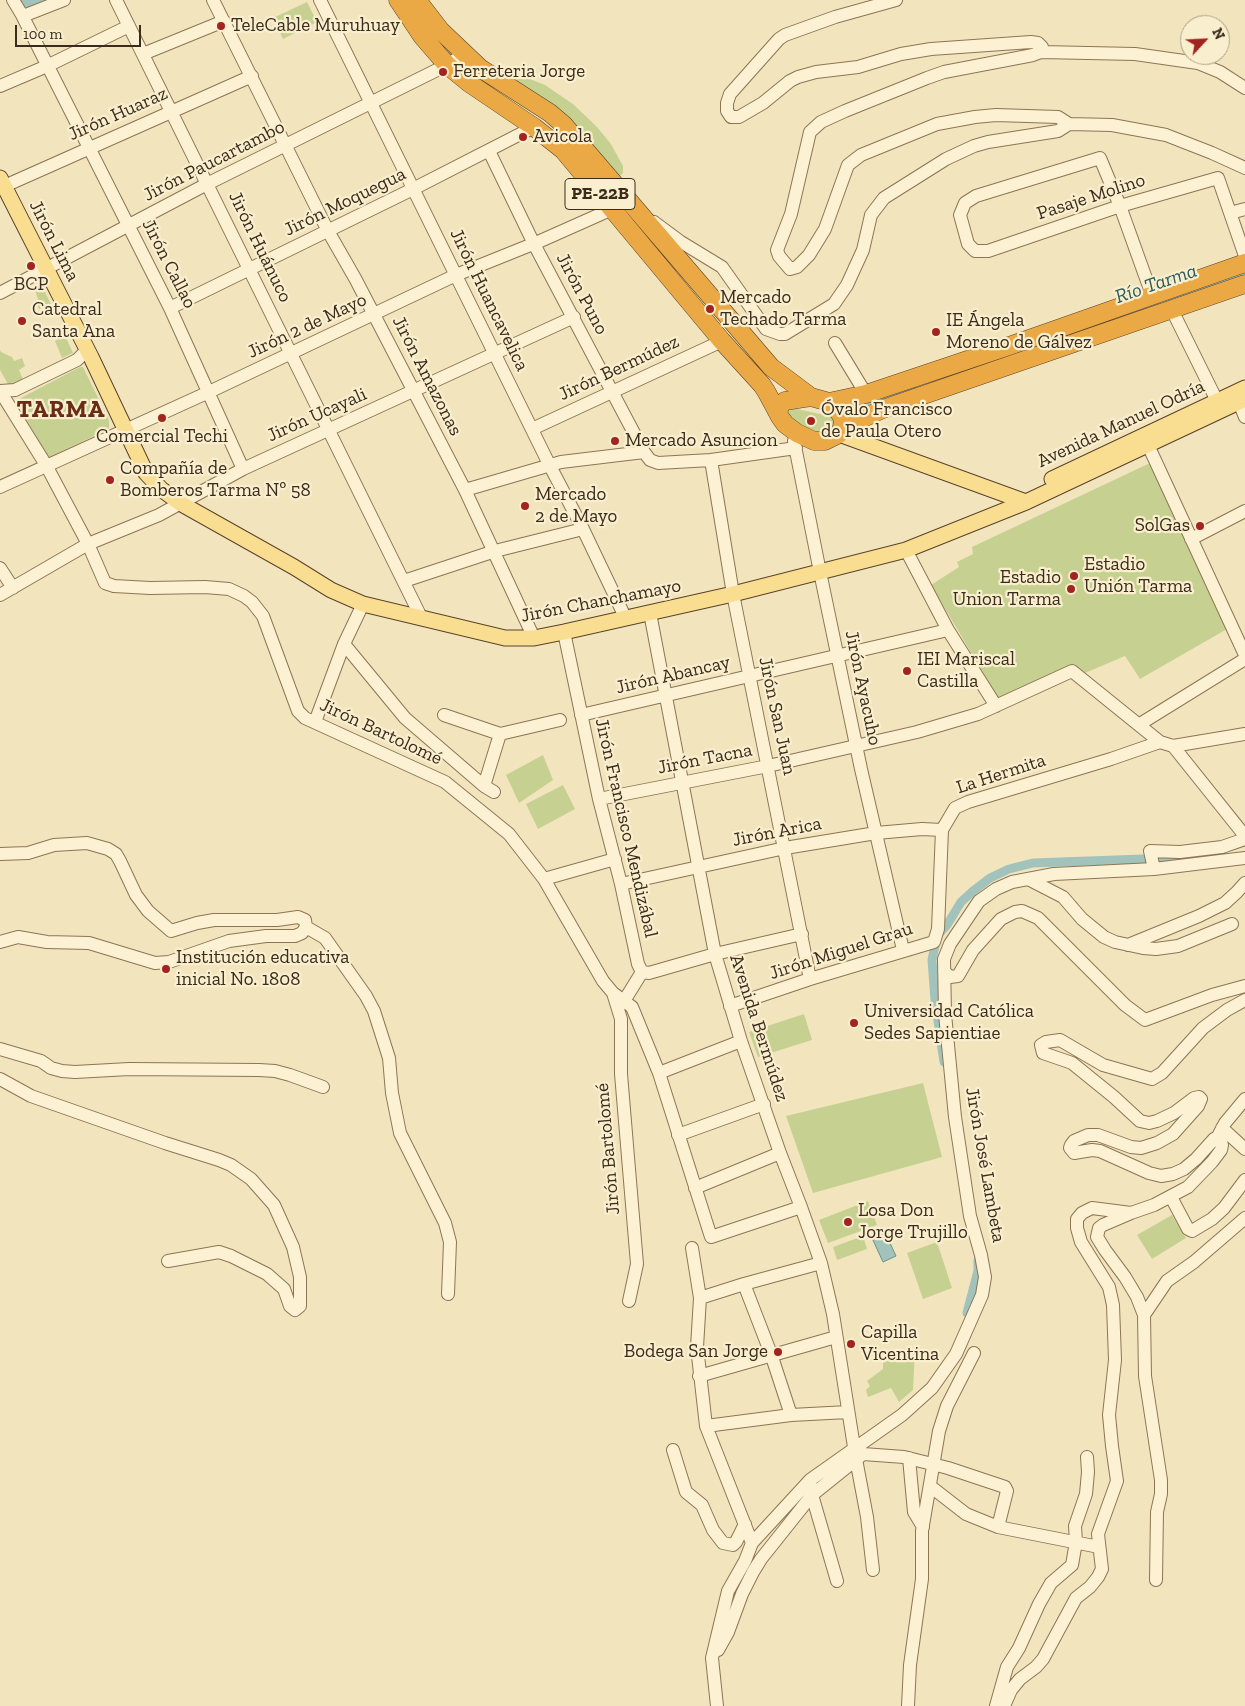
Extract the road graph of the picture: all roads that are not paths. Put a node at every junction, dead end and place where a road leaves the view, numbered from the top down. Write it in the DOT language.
graph roads {
  1 [pos="13,0"];
  2 [pos="64,0"];
  3 [pos="116,0"];
  4 [pos="213,0"];
  5 [pos="320,0"];
  6 [pos="398,0"];
  7 [pos="417,0"];
  8 [pos="896,0"];
  9 [pos="23,16"];
  10 [pos="224,21"];
  11 [pos="129,26"];
  12 [pos="1041,52"];
  13 [pos="143,54"];
  14 [pos="455,59"];
  15 [pos="47,66"];
  16 [pos="252,76"];
  17 [pos="0,86"];
  18 [pos="1245,88"];
  19 [pos="370,102"];
  20 [pos="171,111"];
  21 [pos="1070,124"];
  22 [pos="534,127"];
  23 [pos="286,145"];
  24 [pos="89,148"];
  25 [pos="489,151"];
  26 [pos="1245,168"];
  27 [pos="1,184"];
  28 [pos="207,184"];
  29 [pos="413,189"];
  30 [pos="1120,206"];
  31 [pos="636,207"];
  32 [pos="613,208"];
  33 [pos="1245,209"];
  34 [pos="1230,213"];
  35 [pos="128,225"];
  36 [pos="328,230"];
  37 [pos="534,244"];
  38 [pos="1245,256"];
  39 [pos="1245,262"];
  40 [pos="45,268"];
  41 [pos="250,270"];
  42 [pos="456,275"];
  43 [pos="1245,284"];
  44 [pos="0,293"];
  45 [pos="1152,295"];
  46 [pos="170,308"];
  47 [pos="1172,310"];
  48 [pos="374,315"];
  49 [pos="574,317"];
  50 [pos="722,341"];
  51 [pos="834,343"];
  52 [pos="87,350"];
  53 [pos="494,352"];
  54 [pos="291,354"];
  55 [pos="0,391"];
  56 [pos="209,392"];
  57 [pos="414,392"];
  58 [pos="613,392"];
  59 [pos="866,394"];
  60 [pos="1241,395"];
  61 [pos="811,397"];
  62 [pos="829,402"];
  63 [pos="1220,405"];
  64 [pos="778,413"];
  65 [pos="1245,417"];
  66 [pos="532,429"];
  67 [pos="125,430"];
  68 [pos="329,430"];
  69 [pos="840,431"];
  70 [pos="796,441"];
  71 [pos="1148,445"];
  72 [pos="644,452"];
  73 [pos="1107,458"];
  74 [pos="711,460"];
  75 [pos="46,465"];
  76 [pos="550,466"];
  77 [pos="243,469"];
  78 [pos="0,487"];
  79 [pos="465,490"];
  80 [pos="1020,500"];
  81 [pos="180,503"];
  82 [pos="1245,511"];
  83 [pos="583,529"];
  84 [pos="1191,539"];
  85 [pos="88,544"];
  86 [pos="906,550"];
  87 [pos="495,551"];
  88 [pos="0,568"];
  89 [pos="820,572"];
  90 [pos="404,581"];
  91 [pos="13,588"];
  92 [pos="733,594"];
  93 [pos="0,595"];
  94 [pos="362,604"];
  95 [pos="650,613"];
  96 [pos="625,617"];
  97 [pos="422,619"];
  98 [pos="1240,628"];
  99 [pos="948,630"];
  100 [pos="564,632"];
  101 [pos="534,638"];
  102 [pos="344,644"];
  103 [pos="1245,655"];
  104 [pos="838,656"];
  105 [pos="1245,659"];
  106 [pos="749,677"];
  107 [pos="665,696"];
  108 [pos="996,706"];
  109 [pos="444,715"];
  110 [pos="581,715"];
  111 [pos="560,720"];
  112 [pos="315,722"];
  113 [pos="1140,724"];
  114 [pos="500,734"];
  115 [pos="1245,734"];
  116 [pos="1160,742"];
  117 [pos="856,746"];
  118 [pos="1173,746"];
  119 [pos="768,766"];
  120 [pos="683,783"];
  121 [pos="599,799"];
  122 [pos="942,830"];
  123 [pos="876,833"];
  124 [pos="1245,837"];
  125 [pos="785,848"];
  126 [pos="0,850"];
  127 [pos="0,854"];
  128 [pos="16,854"];
  129 [pos="1245,858"];
  130 [pos="614,859"];
  131 [pos="1152,860"];
  132 [pos="699,867"];
  133 [pos="544,879"];
  134 [pos="1028,879"];
  135 [pos="1245,883"];
  136 [pos="621,884"];
  137 [pos="1232,924"];
  138 [pos="306,927"];
  139 [pos="802,934"];
  140 [pos="0,942"];
  141 [pos="934,942"];
  142 [pos="1128,945"];
  143 [pos="903,950"];
  144 [pos="715,954"];
  145 [pos="944,971"];
  146 [pos="642,972"];
  147 [pos="810,979"];
  148 [pos="1245,986"];
  149 [pos="613,993"];
  150 [pos="1245,1000"];
  151 [pos="624,1001"];
  152 [pos="730,1006"];
  153 [pos="741,1041"];
  154 [pos="0,1049"];
  155 [pos="658,1073"];
  156 [pos="0,1079"];
  157 [pos="323,1087"];
  158 [pos="1245,1100"];
  159 [pos="764,1104"];
  160 [pos="1220,1133"];
  161 [pos="678,1136"];
  162 [pos="1245,1149"];
  163 [pos="780,1153"];
  164 [pos="1245,1180"];
  165 [pos="695,1188"];
  166 [pos="1170,1197"];
  167 [pos="801,1207"];
  168 [pos="1130,1213"];
  169 [pos="1245,1218"];
  170 [pos="692,1248"];
  171 [pos="168,1261"];
  172 [pos="821,1264"];
  173 [pos="744,1284"];
  174 [pos="448,1294"];
  175 [pos="700,1298"];
  176 [pos="629,1301"];
  177 [pos="1144,1315"];
  178 [pos="836,1337"];
  179 [pos="974,1353"];
  180 [pos="771,1354"];
  181 [pos="699,1376"];
  182 [pos="848,1412"];
  183 [pos="791,1415"];
  184 [pos="706,1426"];
  185 [pos="673,1450"];
  186 [pos="858,1453"];
  187 [pos="1087,1457"];
  188 [pos="910,1458"];
  189 [pos="934,1465"];
  190 [pos="810,1480"];
  191 [pos="930,1486"];
  192 [pos="812,1495"];
  193 [pos="745,1524"];
  194 [pos="923,1527"];
  195 [pos="998,1527"];
  196 [pos="1076,1542"];
  197 [pos="752,1543"];
  198 [pos="1099,1547"];
  199 [pos="873,1570"];
  200 [pos="1156,1580"];
  201 [pos="837,1581"];
  202 [pos="712,1658"];
  203 [pos="717,1706"];
  204 [pos="908,1706"];
  205 [pos="996,1706"];
  206 [pos="1004,1706"];
  1 -- 9 [label="street, Jirón Callao"];
  2 -- 9 [label="street"];
  3 -- 11 [label="street, Jirón Huánuco"];
  4 -- 10 [label="street, Jirón Amazonas"];
  5 -- 19 [label="street, Jirón Huancavelica"];
  6 -- 14 [label="highway, PE-22B"];
  7 -- 14 [label="highway, PE-22B"];
  8 -- 12 [label="street"];
  9 -- 15 [label="street, Jirón Callao"];
  10 -- 13 [label="street"];
  10 -- 16 [label="street, Jirón Amazonas"];
  11 -- 13 [label="street, Jirón Huánuco"];
  11 -- 15 [label="street"];
  12 -- 18 [label="street"];
  12 -- 21 [label="street"];
  13 -- 20 [label="street, Jirón Huánuco"];
  14 -- 19 [label="street, Jirón Paucartambo"];
  14 -- 22 [label="highway, PE-22B"];
  14 -- 31 [label="highway, PE-22B"];
  15 -- 17 [label="street"];
  15 -- 24 [label="street, Jirón Callao"];
  16 -- 20 [label="street, Jirón Huaraz"];
  16 -- 23 [label="street, Jirón Amazonas"];
  19 -- 23 [label="street, Jirón Paucartambo"];
  19 -- 29 [label="street, Jirón Huancavelica"];
  20 -- 24 [label="street, Jirón Huaraz"];
  20 -- 28 [label="street, Jirón Huánuco"];
  21 -- 26 [label="street"];
  21 -- 31 [label="street"];
  22 -- 25 [label="street, Jirón Moquegua"];
  22 -- 32 [label="highway, PE-22B"];
  23 -- 28 [label="street, Jirón Paucartambo"];
  23 -- 36 [label="street, Jirón Amazonas"];
  24 -- 27 [label="street, Jirón Huaraz"];
  24 -- 35 [label="street, Jirón Callao"];
  25 -- 29 [label="street, Jirón Moquegua"];
  25 -- 37 [label="street, Jirón Puno"];
  27 -- 40 [label="main road, Jirón Lima"];
  28 -- 35 [label="street, Jirón Paucartambo"];
  28 -- 41 [label="street, Jirón Huánuco"];
  29 -- 36 [label="street, Jirón Moquegua"];
  29 -- 42 [label="street, Jirón Huancavelica"];
  30 -- 30 [label="street, Pasaje Molino"];
  30 -- 34 [label="street, Pasaje Molino"];
  30 -- 45 [label="street"];
  31 -- 32 [label="street, Jirón 2 de Mayo"];
  31 -- 61 [label="highway, PE-22B"];
  32 -- 37 [label="street, Jirón 2 de Mayo"];
  32 -- 50 [label="highway, PE-22B"];
  33 -- 34 [label="street"];
  34 -- 38 [label="street"];
  35 -- 40 [label="street, Jirón Paucartambo"];
  35 -- 46 [label="street, Jirón Callao"];
  36 -- 41 [label="street, Jirón Moquegua"];
  36 -- 48 [label="street, Jirón Amazonas"];
  37 -- 42 [label="street, Jirón 2 de Mayo"];
  37 -- 49 [label="street, Jirón Puno"];
  39 -- 45 [label="highway, PE-22B"];
  40 -- 44 [label="street, Jirón Paucartambo"];
  40 -- 52 [label="main road, Jirón Lima"];
  41 -- 46 [label="street, Jirón Moquegua"];
  41 -- 54 [label="street, Jirón Huánuco"];
  42 -- 48 [label="street, Jirón 2 de Mayo"];
  42 -- 53 [label="street, Jirón Huancavelica"];
  43 -- 47 [label="highway, PE-22B"];
  45 -- 59 [label="highway, PE-22B"];
  46 -- 56 [label="street, Jirón Callao"];
  47 -- 63 [label="street"];
  47 -- 69 [label="highway, PE-22B"];
  48 -- 54 [label="street, Jirón 2 de Mayo"];
  48 -- 57 [label="street, Jirón Amazonas"];
  49 -- 53 [label="street, Jirón Ucayali"];
  49 -- 58 [label="street, Jirón Puno"];
  50 -- 58 [label="street, Jirón Bermúdez"];
  50 -- 64 [label="highway, PE-22B"];
  51 -- 59 [label="street"];
  52 -- 55 [label="street"];
  52 -- 67 [label="main road, Jirón Lima"];
  53 -- 57 [label="street, Jirón Ucayali"];
  53 -- 66 [label="street, Jirón Huancavelica"];
  54 -- 56 [label="street, Jirón 2 de Mayo"];
  54 -- 68 [label="street, Jirón Huánuco"];
  55 -- 75 [label="street"];
  56 -- 67 [label="street, Jirón 2 de Mayo"];
  56 -- 77 [label="street, Jirón Callao"];
  57 -- 68 [label="street, Jirón Ucayali"];
  57 -- 79 [label="street, Jirón Amazonas"];
  58 -- 66 [label="street, Jirón Bermúdez"];
  58 -- 72 [label="street, Jirón Puno"];
  59 -- 62 [label="highway, PE-22B"];
  60 -- 63 [label="main road, Avenida Manuel Odría"];
  60 -- 65 [label="street"];
  61 -- 62 [label="highway, PE-22B"];
  61 -- 64 [label="highway, PE-22B"];
  62 -- 69 [label="highway"];
  63 -- 71 [label="main road, Avenida Manuel Odría"];
  63 -- 73 [label="main road, Avenida Manuel Odría"];
  64 -- 70 [label="highway, PE-22B"];
  66 -- 76 [label="street, Jirón Huancavelica"];
  67 -- 75 [label="street, Jirón 2 de Mayo"];
  67 -- 81 [label="main road, Jirón Chanchamayo"];
  68 -- 77 [label="street, Jirón Ucayali"];
  68 -- 90 [label="street, Jirón Huánuco"];
  69 -- 70 [label="highway, PE-22B"];
  69 -- 80 [label="main road"];
  70 -- 74 [label="street"];
  70 -- 89 [label="street, Jirón Ayacuho"];
  71 -- 73 [label="main road, Avenida Manuel Odría"];
  71 -- 84 [label="street"];
  72 -- 74 [label="street"];
  72 -- 76 [label="street"];
  73 -- 80 [label="main road, Avenida Manuel Odría"];
  74 -- 92 [label="street, Jirón San Juan"];
  75 -- 78 [label="street, Jirón 2 de Mayo"];
  75 -- 85 [label="street"];
  76 -- 79 [label="street"];
  76 -- 83 [label="street, Jirón Huancavelica"];
  77 -- 81 [label="street, Jirón Ucayali"];
  79 -- 87 [label="street, Jirón Amazonas"];
  80 -- 86 [label="main road, Jirón Chanchamayo"];
  81 -- 85 [label="street, Jirón Ucayali"];
  81 -- 94 [label="main road, Jirón Chanchamayo"];
  82 -- 84 [label="street"];
  83 -- 87 [label="street"];
  83 -- 96 [label="street, Jirón Huancavelica"];
  84 -- 98 [label="street"];
  85 -- 91 [label="street, Jirón Ucayali"];
  85 -- 112 [label="street, Jirón Bartolomé"];
  86 -- 89 [label="main road, Jirón Chanchamayo"];
  86 -- 99 [label="street"];
  87 -- 90 [label="street"];
  87 -- 101 [label="street, Jirón Amazonas"];
  88 -- 91 [label="street"];
  89 -- 92 [label="main road, Jirón Chanchamayo"];
  89 -- 104 [label="street, Jirón Ayacuho"];
  90 -- 97 [label="street, Jirón Huánuco"];
  91 -- 93 [label="street, Jirón Ucayali"];
  92 -- 95 [label="main road, Jirón Chanchamayo"];
  92 -- 106 [label="street, Jirón San Juan"];
  94 -- 97 [label="main road, Jirón Chanchamayo"];
  94 -- 102 [label="street"];
  95 -- 96 [label="main road, Jirón Chanchamayo"];
  95 -- 107 [label="street, Avenida Bermúdez"];
  96 -- 100 [label="main road, Jirón Chanchamayo"];
  97 -- 101 [label="main road, Jirón Chanchamayo"];
  98 -- 103 [label="street"];
  99 -- 104 [label="street, Jirón Abancay"];
  99 -- 108 [label="street"];
  100 -- 101 [label="main road, Jirón Chanchamayo"];
  100 -- 110 [label="street, Jirón Francisco Mendizábal"];
  102 -- 112 [label="street"];
  102 -- 114 [label="street"];
  104 -- 106 [label="street, Jirón Abancay"];
  104 -- 117 [label="street, Jirón Ayacuho"];
  105 -- 113 [label="street"];
  106 -- 107 [label="street, Jirón Abancay"];
  106 -- 119 [label="street, Jirón San Juan"];
  107 -- 110 [label="street, Jirón Abancay"];
  107 -- 120 [label="street, Avenida Bermúdez"];
  108 -- 113 [label="street, Jirón Tacna"];
  108 -- 117 [label="street, Jirón Tacna"];
  109 -- 114 [label="street"];
  110 -- 121 [label="street, Jirón Francisco Mendizábal"];
  111 -- 114 [label="street"];
  112 -- 133 [label="street, Jirón Bartolomé"];
  113 -- 116 [label="street"];
  115 -- 118 [label="street"];
  116 -- 118 [label="street"];
  116 -- 122 [label="street, La Hermita"];
  117 -- 119 [label="street, Jirón Tacna"];
  117 -- 123 [label="street, Jirón Ayacuho"];
  118 -- 124 [label="street"];
  119 -- 120 [label="street, Jirón Tacna"];
  119 -- 125 [label="street, Jirón San Juan"];
  120 -- 121 [label="street, Jirón Tacna"];
  120 -- 132 [label="street, Avenida Bermúdez"];
  121 -- 130 [label="street, Jirón Francisco Mendizábal"];
  122 -- 123 [label="street, Jirón Arica"];
  122 -- 141 [label="street, La Hermita"];
  123 -- 125 [label="street, Jirón Arica"];
  123 -- 143 [label="street, Jirón Ayacuho"];
  124 -- 131 [label="street"];
  125 -- 132 [label="street, Jirón Arica"];
  125 -- 139 [label="street, Jirón San Juan"];
  126 -- 128 [label="street"];
  127 -- 128 [label="street"];
  128 -- 138 [label="street"];
  129 -- 131 [label="street"];
  130 -- 133 [label="street"];
  130 -- 136 [label="street, Jirón Francisco Mendizábal"];
  131 -- 134 [label="street, Jirón José Lambeta"];
  132 -- 136 [label="street, Jirón Arica"];
  132 -- 144 [label="street, Avenida Bermúdez"];
  133 -- 149 [label="street, Jirón Bartolomé"];
  134 -- 142 [label="street"];
  134 -- 145 [label="street, Jirón José Lambeta"];
  135 -- 142 [label="street"];
  136 -- 146 [label="street, Jirón Francisco Mendizábal"];
  137 -- 142 [label="street"];
  138 -- 140 [label="street"];
  138 -- 174 [label="street"];
  139 -- 144 [label="street"];
  139 -- 147 [label="street, Jirón San Juan"];
  141 -- 143 [label="street, Jirón Miguel Grau"];
  143 -- 147 [label="street, Jirón Miguel Grau"];
  144 -- 146 [label="street"];
  144 -- 152 [label="street, Avenida Bermúdez"];
  145 -- 148 [label="street"];
  145 -- 186 [label="street, Jirón José Lambeta"];
  146 -- 151 [label="street"];
  147 -- 152 [label="street, Jirón Miguel Grau"];
  149 -- 151 [label="street, Jirón Bartolomé"];
  149 -- 176 [label="street, Jirón Bartolomé"];
  150 -- 160 [label="street"];
  151 -- 155 [label="street, Jirón Bartolomé"];
  152 -- 153 [label="street, Avenida Bermúdez"];
  153 -- 155 [label="street"];
  153 -- 159 [label="street, Avenida Bermúdez"];
  154 -- 157 [label="street"];
  155 -- 161 [label="street, Jirón Bartolomé"];
  156 -- 171 [label="street"];
  158 -- 160 [label="street"];
  159 -- 161 [label="street"];
  159 -- 163 [label="street, Avenida Bermúdez"];
  160 -- 162 [label="street"];
  160 -- 166 [label="street"];
  161 -- 165 [label="street, Jirón Bartolomé"];
  163 -- 165 [label="street"];
  163 -- 167 [label="street, Avenida Bermúdez"];
  164 -- 166 [label="street"];
  165 -- 167 [label="street, Jirón Bartolomé"];
  166 -- 168 [label="street"];
  167 -- 172 [label="street, Avenida Bermúdez"];
  168 -- 177 [label="street"];
  168 -- 198 [label="street"];
  169 -- 177 [label="street"];
  170 -- 175 [label="street"];
  172 -- 173 [label="street"];
  172 -- 178 [label="street, Avenida Bermúdez"];
  173 -- 175 [label="street"];
  173 -- 180 [label="street"];
  175 -- 181 [label="street"];
  177 -- 200 [label="street"];
  178 -- 180 [label="street"];
  178 -- 182 [label="street, Avenida Bermúdez"];
  179 -- 189 [label="street"];
  180 -- 181 [label="street"];
  180 -- 183 [label="street"];
  181 -- 184 [label="street"];
  182 -- 183 [label="street"];
  182 -- 186 [label="street, Avenida Bermúdez"];
  183 -- 184 [label="street"];
  184 -- 193 [label="street"];
  185 -- 193 [label="street"];
  186 -- 188 [label="street"];
  186 -- 190 [label="street"];
  186 -- 192 [label="street"];
  186 -- 199 [label="street, Avenida Bermúdez"];
  187 -- 196 [label="street"];
  188 -- 189 [label="street"];
  188 -- 194 [label="street"];
  189 -- 191 [label="street"];
  189 -- 195 [label="street"];
  190 -- 192 [label="street"];
  190 -- 197 [label="street"];
  191 -- 194 [label="street"];
  191 -- 195 [label="street"];
  192 -- 201 [label="street"];
  192 -- 202 [label="street"];
  193 -- 197 [label="street"];
  194 -- 204 [label="street"];
  195 -- 196 [label="street"];
  196 -- 198 [label="street"];
  196 -- 205 [label="street"];
  197 -- 202 [label="street"];
  198 -- 206 [label="street"];
  202 -- 203 [label="street"];
}
